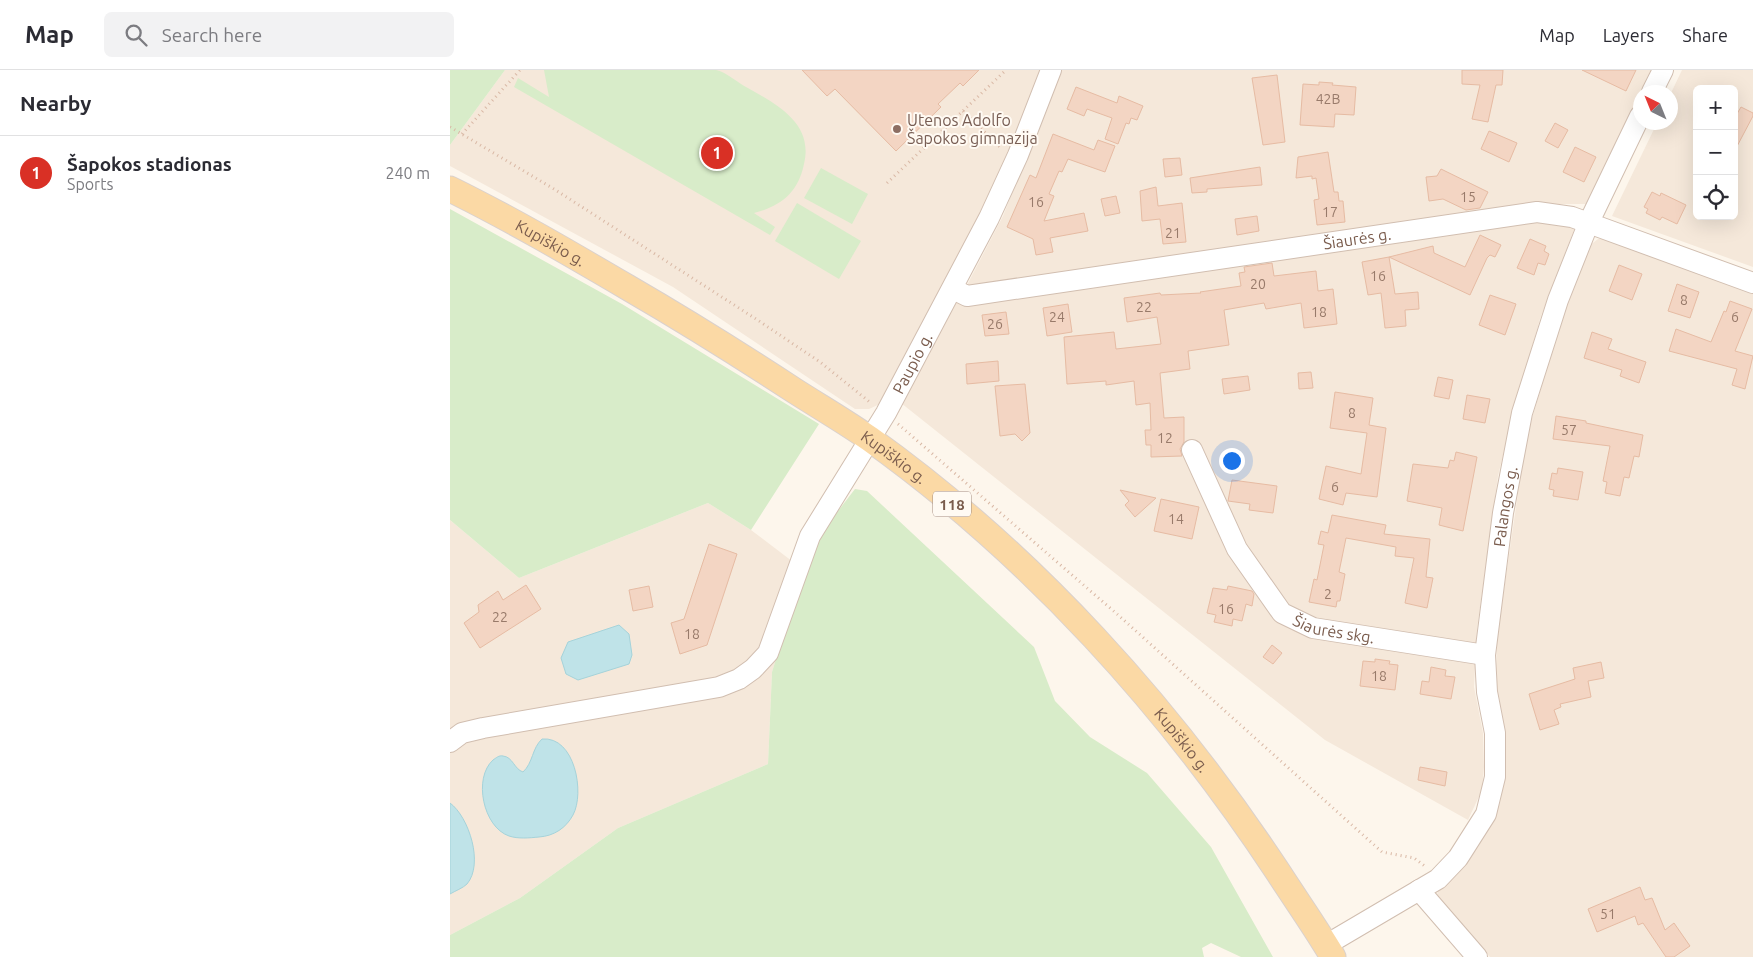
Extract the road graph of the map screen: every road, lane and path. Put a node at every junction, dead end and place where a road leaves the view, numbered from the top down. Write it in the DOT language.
graph roads {
  1 [pos="520,70"];
  2 [pos="1006,70"];
  3 [pos="1051,70"];
  4 [pos="1663,70"];
  5 [pos="1656,85"];
  6 [pos="963,111"];
  7 [pos="1633,130"];
  8 [pos="462,134"];
  9 [pos="1003,150"];
  10 [pos="887,183"];
  11 [pos="450,188"];
  12 [pos="1588,222"];
  13 [pos="1753,283"];
  14 [pos="953,289"];
  15 [pos="870,439"];
  16 [pos="1192,450"];
  17 [pos="1485,655"];
  18 [pos="450,742"];
  19 [pos="1419,890"];
  20 [pos="1330,951"];
  21 [pos="1476,956"];
  1 -- 8 [label="path"];
  2 -- 6 [label="path"];
  3 -- 14 [label="street, Paupio g."];
  4 -- 5 [label="street"];
  6 -- 9 [label="path"];
  6 -- 10 [label="path"];
  7 -- 12 [label="street, Palangos g."];
  11 -- 15 [label="main road, Kupiškio g. / 118"];
  12 -- 13 [label="street, Šiaurės g."];
  12 -- 14 [label="street, Šiaurės g."];
  12 -- 17 [label="street, Palangos g."];
  14 -- 15 [label="street, Paupio g."];
  15 -- 18 [label="street, Paupio g."];
  15 -- 20 [label="main road, Kupiškio g. / 118"];
  16 -- 17 [label="street, Šiaurės skg."];
  17 -- 19 [label="street, Palangos g."];
  19 -- 20 [label="street, Palangos g."];
  19 -- 21 [label="street"];
}
